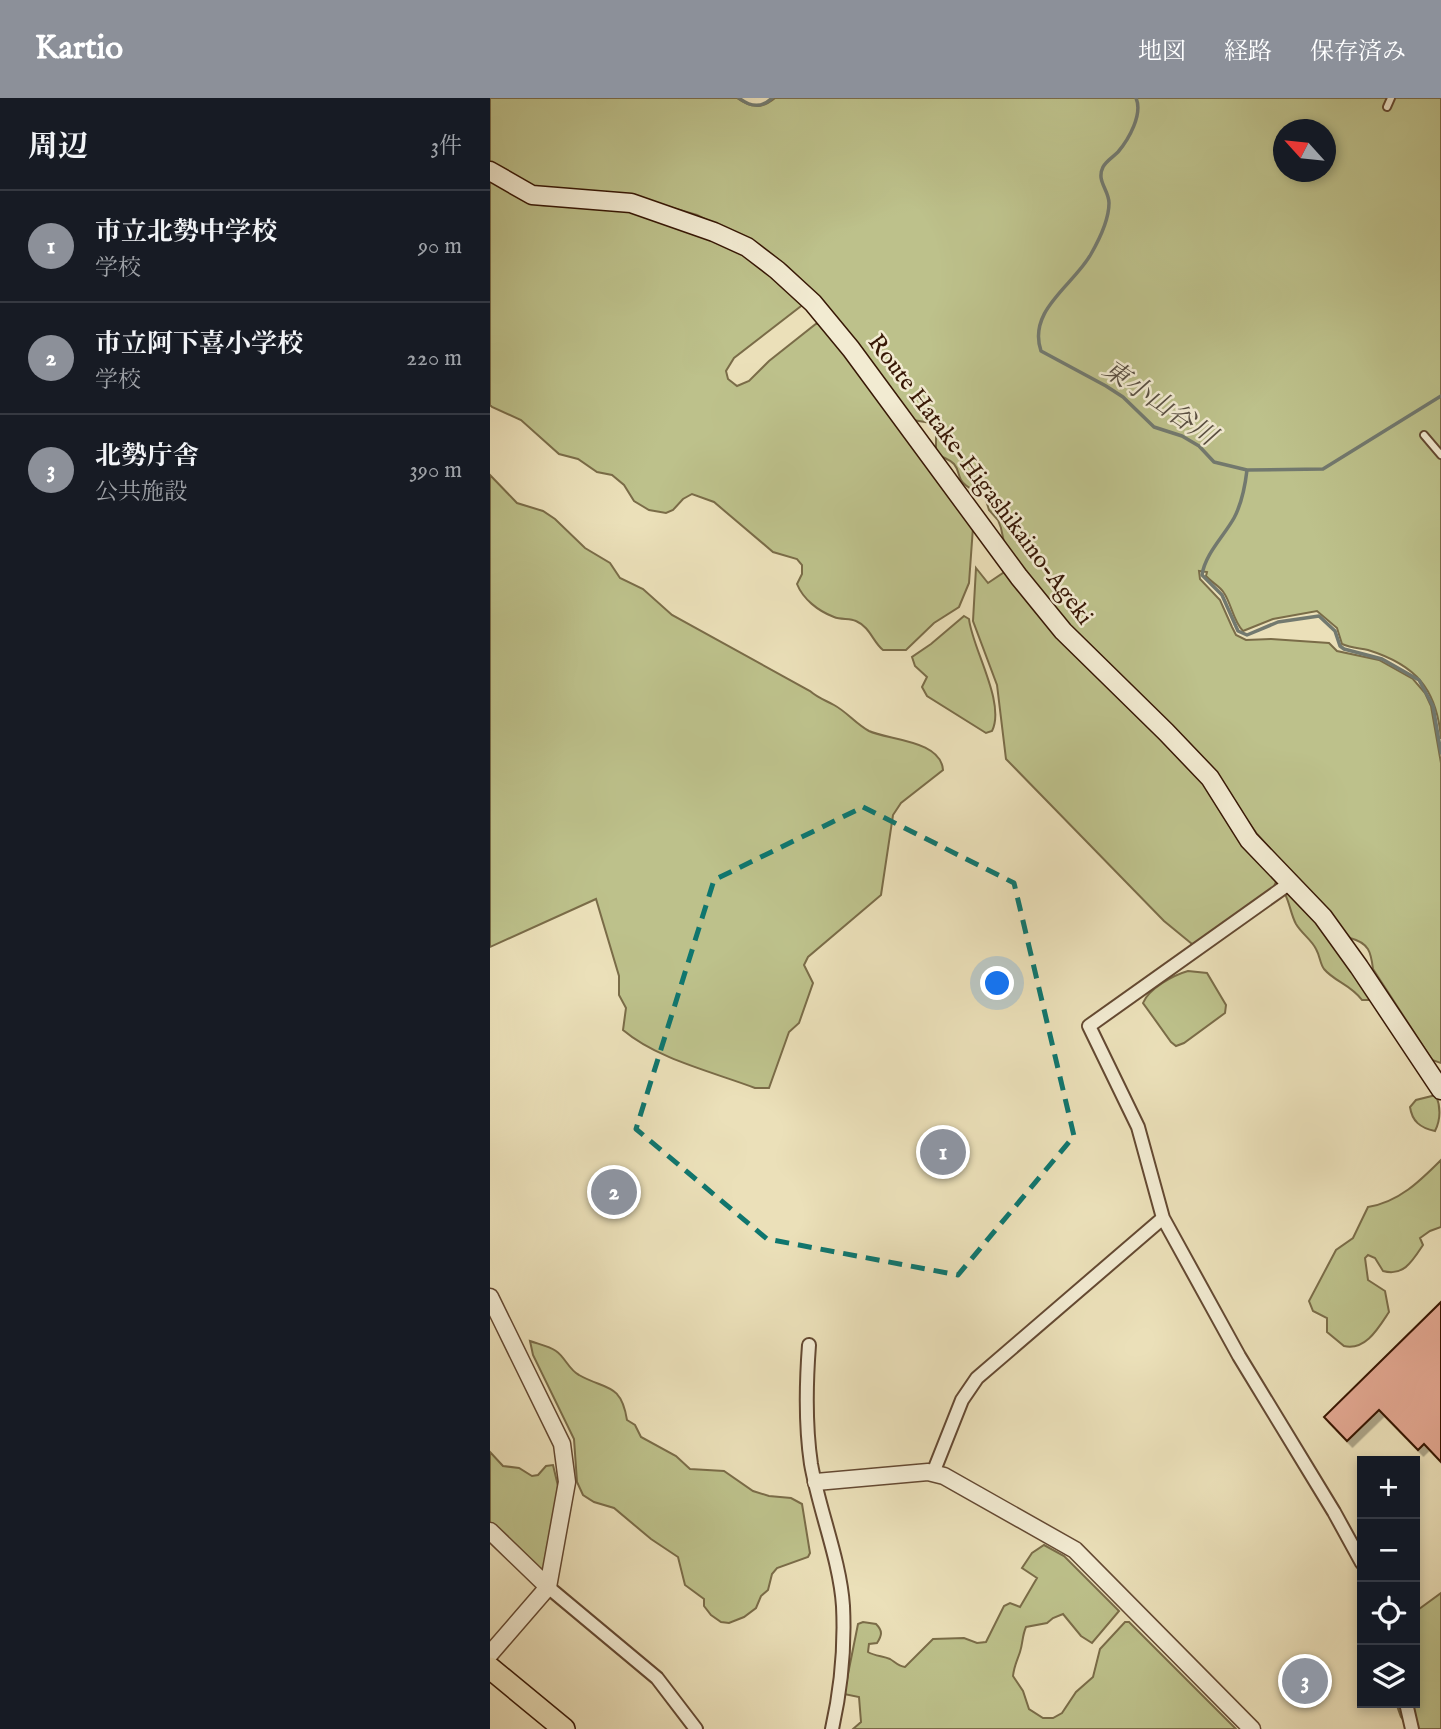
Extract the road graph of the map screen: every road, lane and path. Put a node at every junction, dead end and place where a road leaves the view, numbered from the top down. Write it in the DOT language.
graph roads {
  1 [pos="1391,98"];
  2 [pos="1387,107"];
  3 [pos="490,171"];
  4 [pos="1424,435"];
  5 [pos="1441,455"];
  6 [pos="1290,883"];
  7 [pos="1441,1090"];
  8 [pos="1163,1218"];
  9 [pos="490,1297"];
  10 [pos="809,1345"];
  11 [pos="933,1473"];
  12 [pos="816,1482"];
  13 [pos="490,1531"];
  14 [pos="1357,1554"];
  15 [pos="548,1587"];
  16 [pos="490,1654"];
  17 [pos="490,1668"];
  18 [pos="1407,1708"];
  19 [pos="564,1729"];
  20 [pos="696,1729"];
  21 [pos="831,1729"];
  22 [pos="1252,1729"];
  23 [pos="1412,1729"];
  1 -- 2 [label="lane"];
  3 -- 6 [label="main road, Route Hatake-Higashikaino-Ageki"];
  4 -- 5 [label="lane"];
  6 -- 7 [label="main road, Route Hatake-Higashikaino-Ageki"];
  6 -- 8 [label="street"];
  8 -- 11 [label="street"];
  8 -- 14 [label="street"];
  9 -- 15 [label="street"];
  10 -- 12 [label="street"];
  11 -- 12 [label="street"];
  11 -- 22 [label="street"];
  12 -- 21 [label="street"];
  13 -- 15 [label="street"];
  15 -- 16 [label="street"];
  15 -- 20 [label="street"];
  17 -- 19 [label="main road"];
  18 -- 23 [label="street"];
}
